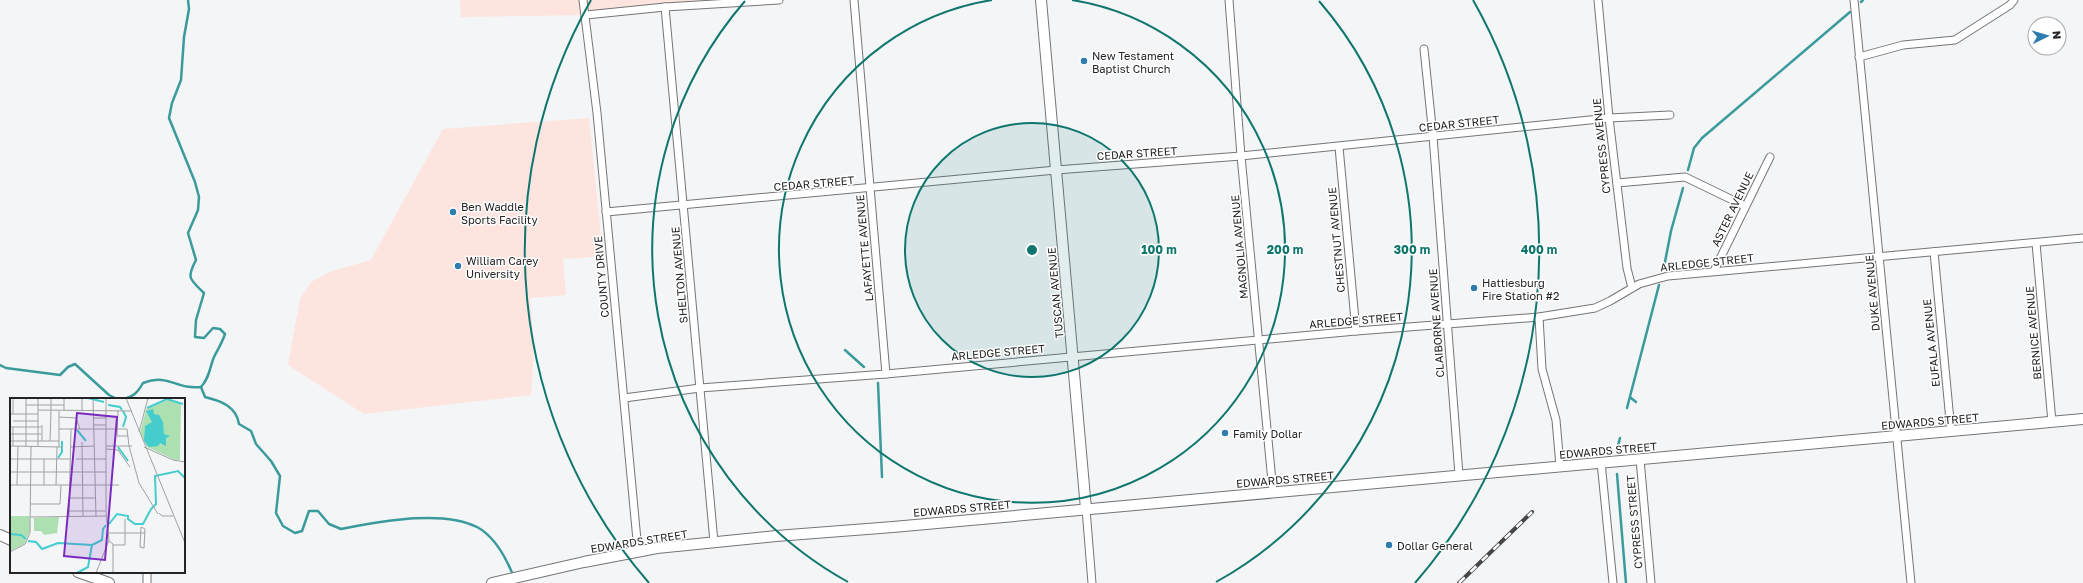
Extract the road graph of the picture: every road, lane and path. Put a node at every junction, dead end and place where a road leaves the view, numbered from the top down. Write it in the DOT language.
graph roads {
  1 [pos="583,0"];
  2 [pos="779,0"];
  3 [pos="854,0"];
  4 [pos="1041,0"];
  5 [pos="1229,0"];
  6 [pos="1598,0"];
  7 [pos="1854,0"];
  8 [pos="2014,0"];
  9 [pos="665,7"];
  10 [pos="586,16"];
  11 [pos="1424,49"];
  12 [pos="1859,57"];
  13 [pos="1670,115"];
  14 [pos="1609,118"];
  15 [pos="1433,136"];
  16 [pos="1339,147"];
  17 [pos="1241,156"];
  18 [pos="1770,157"];
  19 [pos="1056,170"];
  20 [pos="1617,183"];
  21 [pos="870,188"];
  22 [pos="684,206"];
  23 [pos="1745,206"];
  24 [pos="606,212"];
  25 [pos="2083,238"];
  26 [pos="2036,243"];
  27 [pos="1934,252"];
  28 [pos="1880,257"];
  29 [pos="1714,271"];
  30 [pos="1632,288"];
  31 [pos="1539,317"];
  32 [pos="1447,324"];
  33 [pos="1356,331"];
  34 [pos="1258,339"];
  35 [pos="1072,356"];
  36 [pos="886,374"];
  37 [pos="700,388"];
  38 [pos="624,398"];
  39 [pos="2083,419"];
  40 [pos="2052,422"];
  41 [pos="1951,431"];
  42 [pos="1896,436"];
  43 [pos="1640,460"];
  44 [pos="1601,462"];
  45 [pos="1560,466"];
  46 [pos="1459,475"];
  47 [pos="1273,492"];
  48 [pos="1086,509"];
  49 [pos="0,535"];
  50 [pos="10,540"];
  51 [pos="714,542"];
  52 [pos="638,552"];
  53 [pos="81,573"];
  54 [pos="494,582"];
  55 [pos="109,583"];
  56 [pos="1092,583"];
  57 [pos="1613,583"];
  58 [pos="1651,583"];
  59 [pos="1911,583"];
  1 -- 10 [label="street, COUNTY DRIVE"];
  2 -- 9 [label="street"];
  3 -- 21 [label="street, LAFAYETTE AVENUE"];
  4 -- 19 [label="main road, TUSCAN AVENUE"];
  5 -- 17 [label="street, MAGNOLIA AVENUE"];
  6 -- 14 [label="street, CYPRESS AVENUE"];
  7 -- 12 [label="street, DUKE AVENUE"];
  8 -- 12 [label="street"];
  9 -- 10 [label="street"];
  9 -- 22 [label="street, SHELTON AVENUE"];
  10 -- 24 [label="street, COUNTY DRIVE"];
  11 -- 15 [label="street, CLAIBORNE AVENUE"];
  12 -- 28 [label="street, DUKE AVENUE"];
  13 -- 14 [label="street, CEDAR STREET"];
  14 -- 15 [label="street, CEDAR STREET"];
  14 -- 20 [label="street, CYPRESS AVENUE"];
  15 -- 16 [label="street, CEDAR STREET"];
  15 -- 32 [label="street, CLAIBORNE AVENUE"];
  16 -- 17 [label="street, CEDAR STREET"];
  16 -- 33 [label="street, CHESTNUT AVENUE"];
  17 -- 19 [label="street, CEDAR STREET"];
  17 -- 34 [label="street, MAGNOLIA AVENUE"];
  18 -- 23 [label="street, ASTER AVENUE"];
  19 -- 21 [label="street, CEDAR STREET"];
  19 -- 35 [label="main road, TUSCAN AVENUE"];
  20 -- 23 [label="street"];
  20 -- 30 [label="street, CYPRESS AVENUE"];
  21 -- 22 [label="street, CEDAR STREET"];
  21 -- 36 [label="street, LAFAYETTE AVENUE"];
  22 -- 24 [label="street, CEDAR STREET"];
  22 -- 37 [label="street, SHELTON AVENUE"];
  23 -- 29 [label="street, ASTER AVENUE"];
  24 -- 38 [label="street, COUNTY DRIVE"];
  25 -- 26 [label="street, ARLEDGE STREET"];
  26 -- 27 [label="street, ARLEDGE STREET"];
  26 -- 40 [label="street, BERNICE AVENUE"];
  27 -- 28 [label="street, ARLEDGE STREET"];
  27 -- 41 [label="street, EUFALA AVENUE"];
  28 -- 29 [label="street, ARLEDGE STREET"];
  28 -- 42 [label="street, DUKE AVENUE"];
  29 -- 30 [label="street, ARLEDGE STREET"];
  30 -- 31 [label="street, ARLEDGE STREET"];
  31 -- 32 [label="street, ARLEDGE STREET"];
  31 -- 45 [label="street"];
  32 -- 33 [label="street, ARLEDGE STREET"];
  32 -- 46 [label="street, CLAIBORNE AVENUE"];
  33 -- 34 [label="street, ARLEDGE STREET"];
  34 -- 35 [label="street, ARLEDGE STREET"];
  34 -- 47 [label="street, MAGNOLIA AVENUE"];
  35 -- 36 [label="street, ARLEDGE STREET"];
  35 -- 48 [label="main road, TUSCAN AVENUE"];
  36 -- 37 [label="street, ARLEDGE STREET"];
  37 -- 38 [label="street, ARLEDGE STREET"];
  37 -- 51 [label="street, SHELTON AVENUE"];
  38 -- 52 [label="street, COUNTY DRIVE"];
  39 -- 40 [label="main road, EDWARDS STREET"];
  40 -- 41 [label="main road, EDWARDS STREET"];
  41 -- 42 [label="main road, EDWARDS STREET"];
  42 -- 43 [label="main road, EDWARDS STREET"];
  42 -- 59 [label="street, DUKE AVENUE"];
  43 -- 44 [label="main road, EDWARDS STREET"];
  43 -- 58 [label="street, CYPRESS STREET"];
  44 -- 45 [label="main road, EDWARDS STREET"];
  44 -- 57 [label="street"];
  45 -- 46 [label="main road, EDWARDS STREET"];
  46 -- 47 [label="main road, EDWARDS STREET"];
  47 -- 48 [label="main road, EDWARDS STREET"];
  48 -- 51 [label="main road, EDWARDS STREET"];
  48 -- 56 [label="street, TUSCAN AVENUE"];
  49 -- 50 [label="main road"];
  51 -- 52 [label="main road, EDWARDS STREET"];
  52 -- 54 [label="main road, EDWARDS STREET"];
  53 -- 55 [label="main road"];
}
